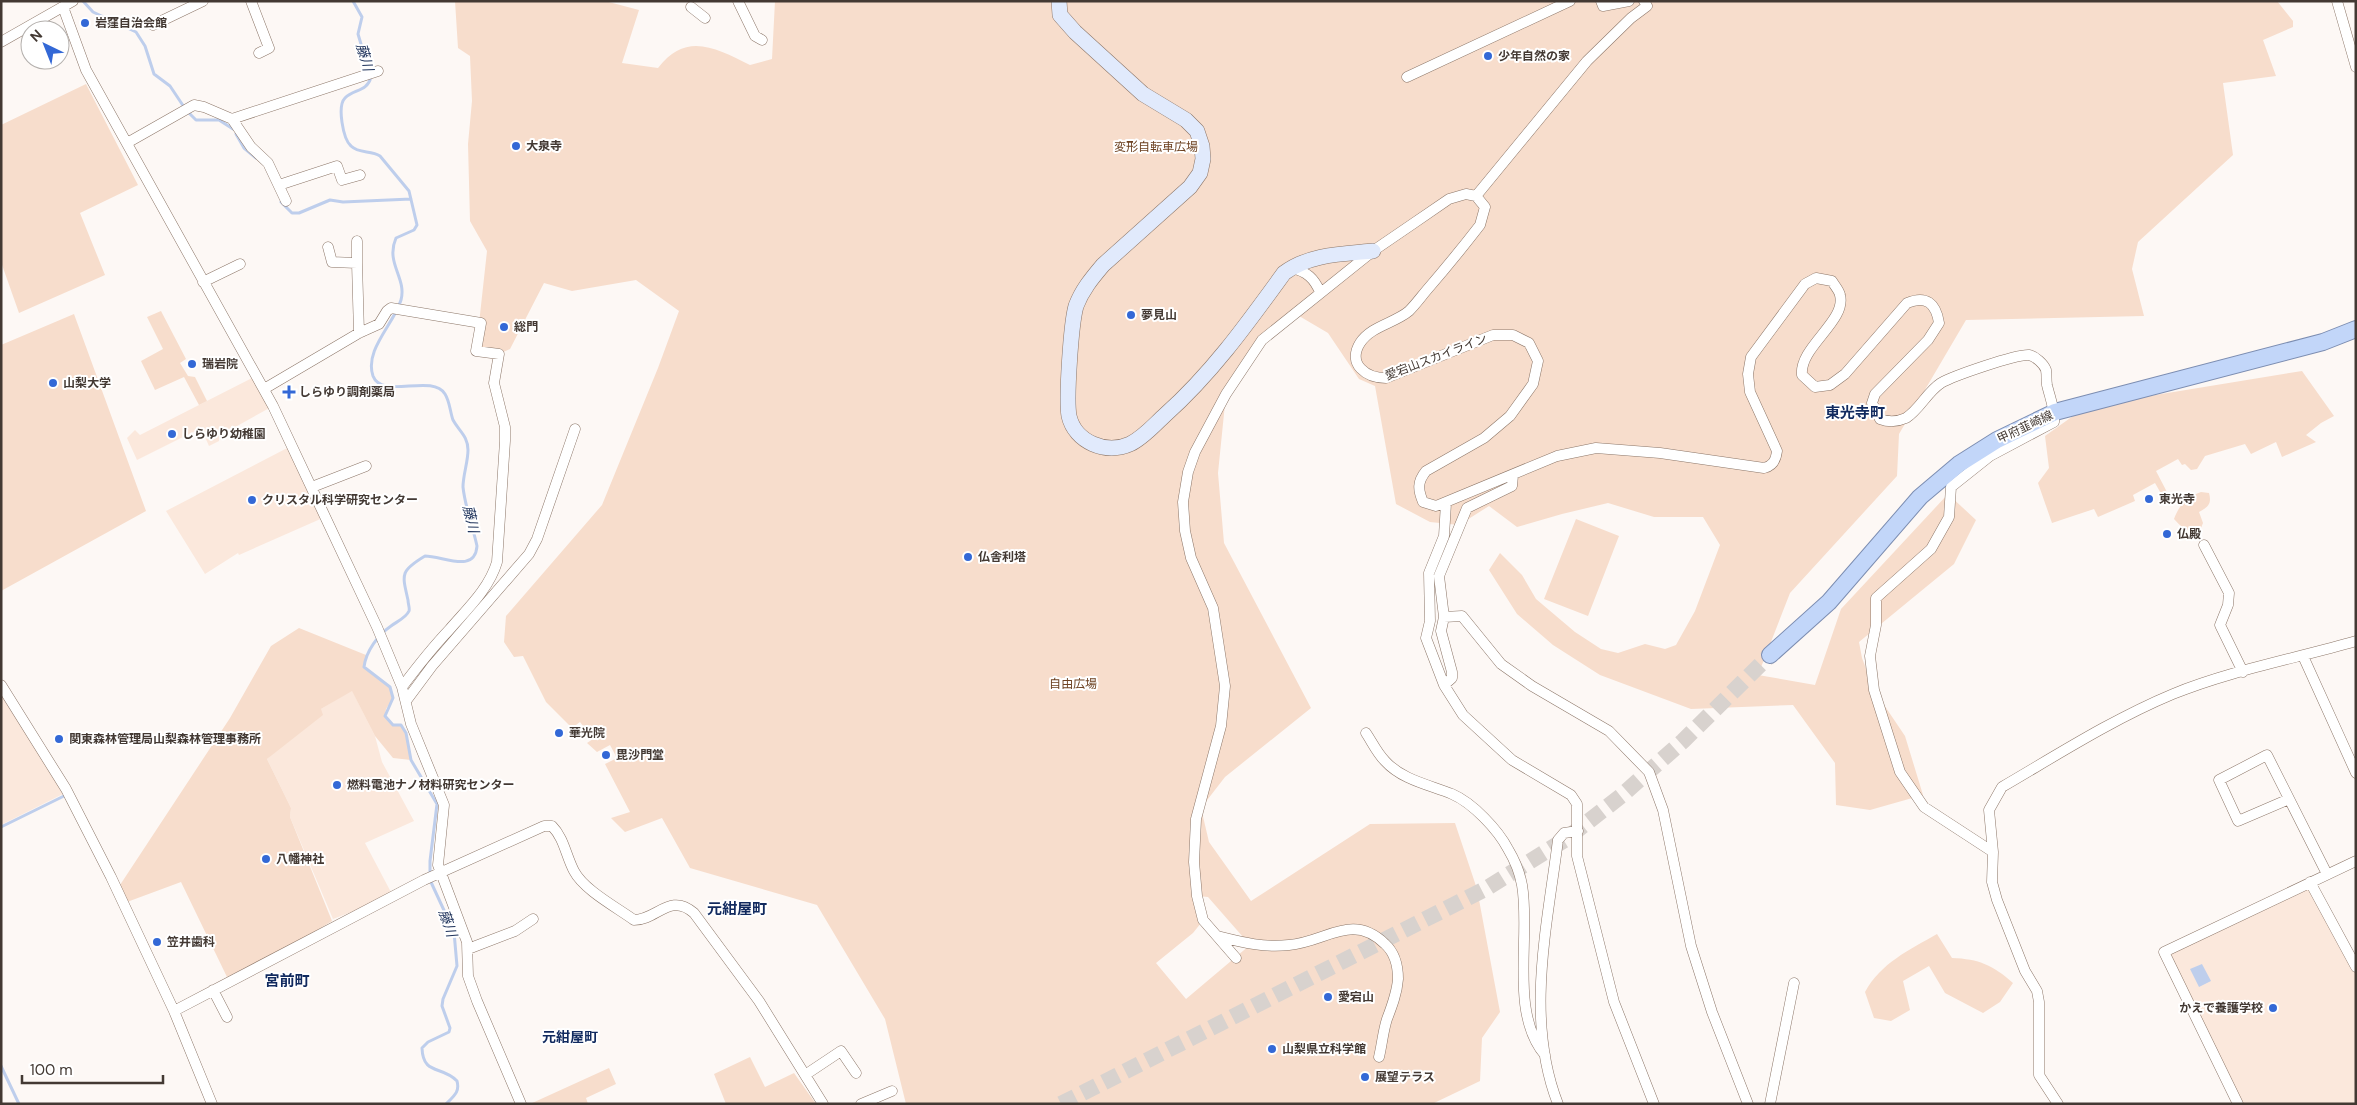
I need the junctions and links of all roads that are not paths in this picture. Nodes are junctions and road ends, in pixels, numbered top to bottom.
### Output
1 (73, 1) edge
2 (203, 1) edge
3 (251, 1) edge
4 (738, 1) edge
5 (1059, 1) edge
6 (1570, 1) edge
7 (1601, 1) edge
8 (1628, 1) edge
9 (1644, 1) edge
10 (2337, 1) edge
11 (62, 7) junction
12 (690, 8) edge
13 (705, 18) dead end
14 (152, 24) dead end
15 (762, 40) dead end
16 (1, 42) edge
17 (259, 53) dead end
18 (2356, 67) edge
19 (376, 72) dead end
20 (1407, 77) dead end
21 (232, 119) junction
22 (127, 143) junction
23 (360, 175) dead end
24 (279, 185) junction
25 (1476, 196) junction
26 (286, 201) dead end
27 (357, 241) dead end
28 (328, 247) dead end
29 (1373, 251) junction
30 (357, 263) junction
31 (240, 264) dead end
32 (1291, 268) junction
33 (204, 282) junction
34 (1320, 292) junction
35 (2356, 329) edge
36 (359, 333) junction
37 (264, 389) junction
38 (2055, 412) junction
39 (574, 429) dead end
40 (366, 466) dead end
41 (1514, 475) junction
42 (312, 486) junction
43 (1446, 502) junction
44 (2204, 545) dead end
45 (1444, 617) junction
46 (2356, 641) edge
47 (1770, 655) tunnel mouth
48 (2303, 656) junction
49 (2243, 672) junction
50 (1, 685) edge
51 (1444, 685) junction
52 (402, 686) junction
53 (406, 701) junction
54 (1366, 732) dead end
55 (2356, 773) edge
56 (2289, 799) junction
57 (1578, 831) junction
58 (1993, 852) junction
59 (2356, 861) edge
60 (439, 874) junction
61 (2327, 874) junction
62 (2310, 882) junction
63 (534, 919) dead end
64 (1217, 936) junction
65 (468, 949) junction
66 (1236, 958) dead end
67 (2356, 967) edge
68 (1794, 982) dead end
69 (213, 990) junction
70 (174, 1011) junction
71 (227, 1017) dead end
72 (1545, 1054) junction
73 (1379, 1057) dead end
74 (856, 1073) dead end
75 (805, 1075) junction
76 (892, 1091) dead end
77 (212, 1104) edge
78 (521, 1104) edge
79 (823, 1104) edge
80 (861, 1104) edge
81 (1558, 1104) edge
82 (1654, 1104) edge
83 (1748, 1104) edge
84 (1770, 1104) edge
85 (2058, 1104) edge
86 (2238, 1104) edge

1 - 11 street
2 - 14 street
3 - 17 street
4 - 15 street
5 - 32 main road
6 - 20 street
7 - 8 street
9 - 25 street
10 - 18 street
11 - 16 street
11 - 22 street
12 - 13 street
19 - 21 street
21 - 22 street
21 - 24 street
22 - 33 street
23 - 24 street
24 - 26 street
25 - 29 street
25 - 43 street, 愛宕山スカイライン
27 - 30 street
28 - 30 street
29 - 32 main road
29 - 34 street
30 - 36 street
31 - 33 street
32 - 34 street
33 - 37 street
34 - 64 street
35 - 38 main road, 甲府韮崎線
36 - 37 street
36 - 52 street
37 - 42 street
38 - 41 street, 愛宕山スカイライン
38 - 47 main road, 甲府韮崎線
38 - 58 street
39 - 53 street
40 - 42 street
41 - 43 street, 愛宕山スカイライン
41 - 45 street
42 - 52 street
43 - 51 street
44 - 49 street
45 - 51 street
45 - 83 street
46 - 48 street
48 - 49 street
48 - 55 street
49 - 58 street
50 - 70 street
51 - 57 street
52 - 53 street
53 - 60 street
54 - 72 street
56 - 56 street
56 - 61 street
57 - 72 street
57 - 82 street
58 - 85 street
59 - 61 street
60 - 65 street
60 - 69 street
60 - 75 street
61 - 62 street
62 - 67 street
62 - 86 street
63 - 65 street
64 - 66 street
64 - 73 street
65 - 78 street
68 - 84 street
69 - 70 street
69 - 71 street
70 - 77 street
72 - 81 street
74 - 75 street
75 - 79 street
76 - 80 street

